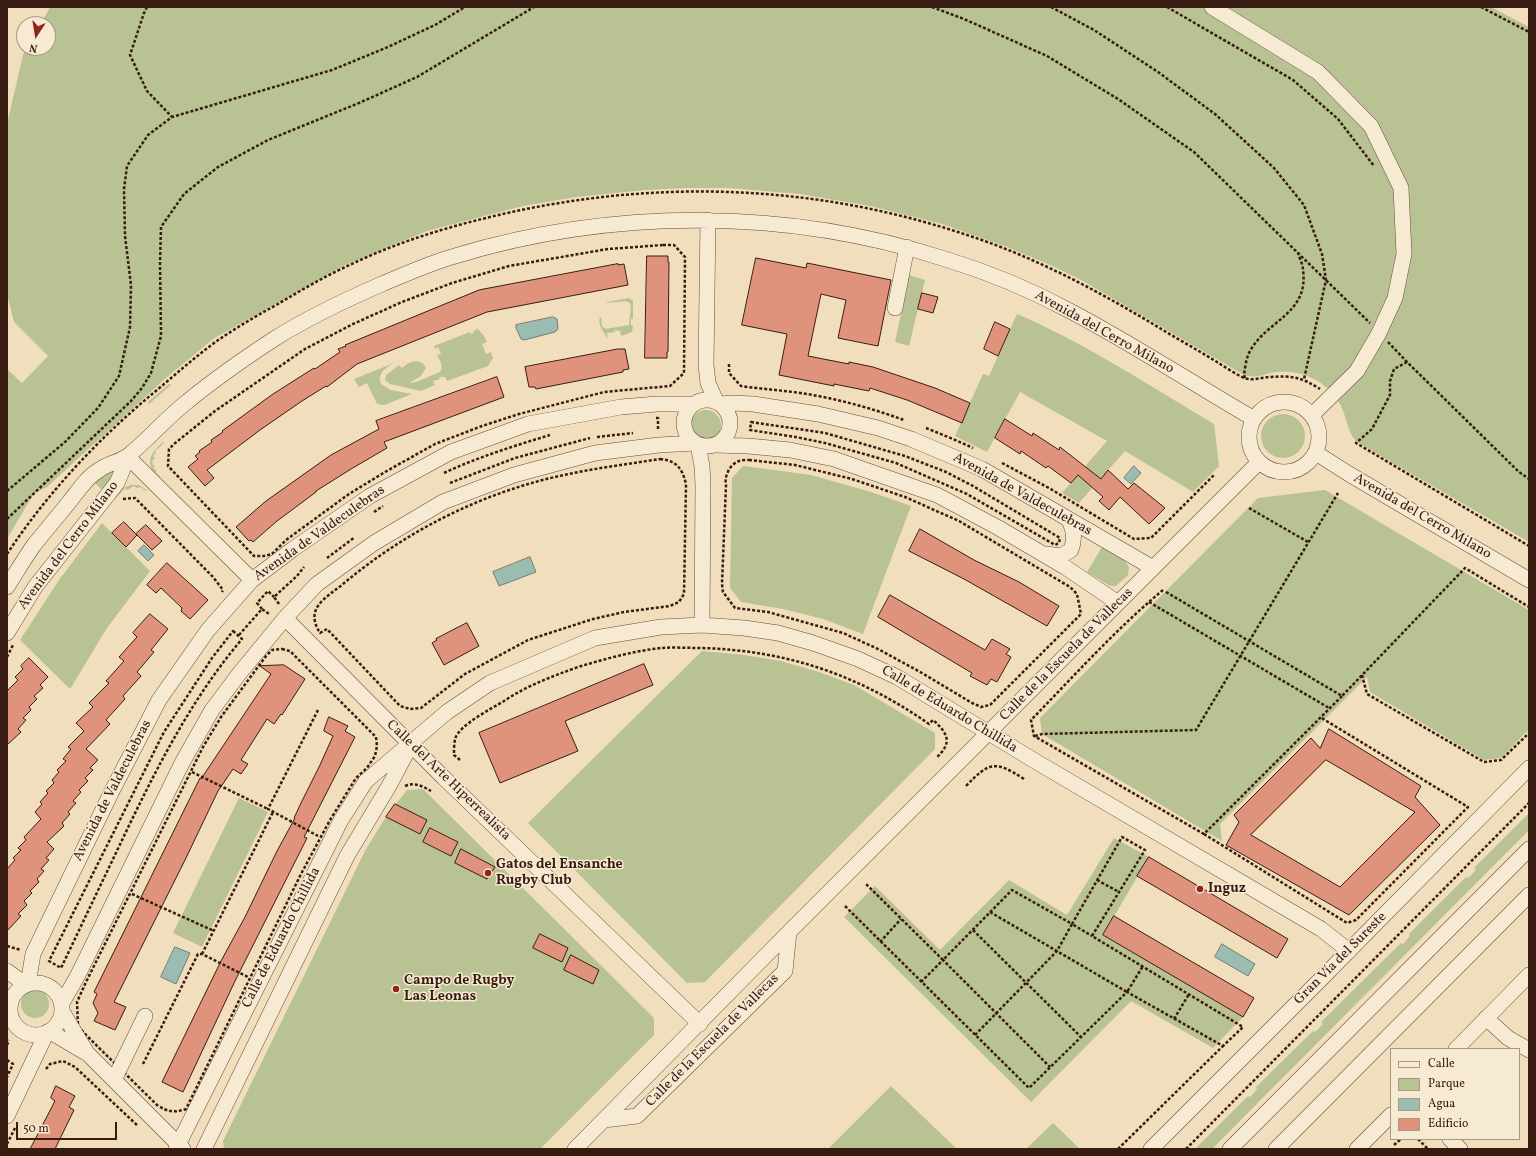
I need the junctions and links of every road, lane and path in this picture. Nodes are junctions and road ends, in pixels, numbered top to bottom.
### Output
1 (147, 7) edge
2 (465, 7) edge
3 (534, 7) edge
4 (932, 7) edge
5 (1050, 7) edge
6 (1167, 7) edge
7 (1212, 7) edge
8 (1481, 7) edge
9 (1529, 32) edge
10 (172, 117) junction
11 (1376, 170) dead end
12 (662, 192) dead end
13 (708, 220) junction
14 (907, 247) junction
15 (1297, 252) junction
16 (1326, 280) junction
17 (894, 308) dead end
18 (1379, 333) junction
19 (1407, 362) junction
20 (706, 364) junction
21 (729, 364) dead end
22 (1246, 379) junction
23 (1304, 379) junction
24 (656, 386) dead end
25 (756, 388) dead end
26 (1329, 397) junction
27 (719, 402) junction
28 (694, 403) junction
29 (138, 405) dead end
30 (1312, 415) junction
31 (651, 419) dead end
32 (1254, 419) junction
33 (751, 422) dead end
34 (750, 430) dead end
35 (658, 431) dead end
36 (552, 435) dead end
37 (697, 444) junction
38 (715, 445) junction
39 (1316, 453) junction
40 (128, 457) junction
41 (1259, 462) junction
42 (1215, 474) dead end
43 (437, 477) dead end
44 (1529, 479) edge
45 (703, 485) junction
46 (7, 491) edge
47 (1338, 493) dead end
48 (387, 504) dead end
49 (142, 505) dead end
50 (1249, 508) dead end
51 (369, 515) dead end
52 (1099, 518) dead end
53 (7, 519) edge
54 (1070, 520) junction
55 (1308, 542) junction
56 (245, 545) dead end
57 (1529, 546) edge
58 (7, 554) edge
59 (1043, 554) junction
60 (304, 567) dead end
61 (1153, 568) junction
62 (213, 577) dead end
63 (252, 580) junction
64 (1529, 580) edge
65 (7, 587) edge
66 (274, 597) junction
67 (1149, 602) junction
68 (1118, 603) junction
69 (657, 607) joint
70 (1529, 607) edge
71 (262, 609) junction
72 (744, 610) dead end
73 (285, 618) junction
74 (702, 625) junction
75 (7, 633) edge
76 (239, 636) junction
77 (1249, 641) junction
78 (266, 656) dead end
79 (1240, 657) junction
80 (1362, 675) junction
81 (952, 692) dead end
82 (1342, 696) junction
83 (1329, 708) junction
84 (318, 710) dead end
85 (1320, 717) junction
86 (988, 733) junction
87 (1529, 733) edge
88 (1034, 736) junction
89 (411, 744) junction
90 (936, 758) dead end
91 (460, 760) dead end
92 (367, 768) dead end
93 (1529, 768) edge
94 (191, 771) dead end
95 (1024, 779) dead end
96 (966, 786) dead end
97 (401, 788) dead end
98 (431, 791) dead end
99 (1529, 803) edge
100 (268, 809) junction
101 (273, 812) junction
102 (1204, 834) junction
103 (321, 837) dead end
104 (1529, 849) edge
105 (1097, 880) junction
106 (866, 884) dead end
107 (1119, 892) junction
108 (130, 893) dead end
109 (1529, 895) edge
110 (845, 906) dead end
111 (990, 912) junction
112 (901, 919) junction
113 (1072, 924) junction
114 (973, 930) junction
115 (214, 931) junction
116 (789, 932) junction
117 (1092, 936) junction
118 (880, 942) junction
119 (7, 946) edge
120 (21, 950) dead end
121 (1057, 951) junction
122 (1349, 951) junction
123 (202, 954) junction
124 (943, 960) junction
125 (1142, 966) junction
126 (7, 971) edge
127 (1529, 975) edge
128 (251, 979) dead end
129 (921, 982) junction
130 (1026, 982) junction
131 (27, 984) junction
132 (1127, 992) junction
133 (1189, 994) junction
134 (9, 1005) edge
135 (62, 1007) junction
136 (996, 1013) junction
137 (146, 1016) dead end
138 (1486, 1018) junction
139 (1174, 1019) junction
140 (700, 1024) junction
141 (48, 1032) junction
142 (975, 1035) junction
143 (1081, 1037) junction
144 (9, 1040) dead end
145 (7, 1045) edge
146 (1223, 1046) junction
147 (1457, 1048) edge
148 (1529, 1050) edge
149 (88, 1054) junction
150 (7, 1060) edge
151 (143, 1064) dead end
152 (1050, 1067) junction
153 (43, 1074) dead end
154 (7, 1077) edge
155 (114, 1080) junction
156 (7, 1116) edge
157 (1390, 1116) edge
158 (604, 1120) junction
159 (138, 1126) dead end
160 (1400, 1140) edge
161 (1419, 1140) edge
162 (1451, 1140) edge
163 (1394, 1145) dead end
164 (179, 1148) edge
165 (204, 1149) edge
166 (575, 1149) edge
167 (1118, 1149) edge
168 (1151, 1149) edge
169 (1186, 1149) edge
170 (1230, 1149) edge
171 (1276, 1149) edge
172 (1357, 1149) edge
173 (1428, 1149) edge
174 (1460, 1149) edge

1 - 10 path
2 - 10 path
3 - 53 path
4 - 15 path
5 - 16 path
6 - 11 path
7 - 18 street
8 - 9 path
10 - 46 path
12 - 22 path
13 - 14 street, Avenida del Cerro Milano
13 - 20 street
13 - 40 street, Avenida del Cerro Milano
14 - 17 street
14 - 32 street, Avenida del Cerro Milano
15 - 16 path
15 - 22 path
16 - 18 path
16 - 23 path
18 - 19 path
18 - 26 street
19 - 44 path
19 - 57 path
20 - 27 street
20 - 28 street
21 - 25 path
22 - 23 path
23 - 26 path
24 - 56 path
26 - 30 street
27 - 28 street
27 - 38 street
27 - 54 street, Avenida de Valdeculebras
28 - 37 street
28 - 63 street, Avenida de Valdeculebras
29 - 58 path
30 - 32 street
30 - 39 street
31 - 35 path
32 - 41 street
33 - 34 path
36 - 43 path
37 - 38 street
37 - 45 street
37 - 73 street
38 - 45 street
38 - 59 street
39 - 41 street
39 - 64 street, Avenida del Cerro Milano
40 - 63 street
40 - 65 street, Avenida del Cerro Milano
40 - 75 street, Avenida del Cerro Milano
41 - 61 street, Calle de la Escuela de Vallecas
42 - 52 path
45 - 74 street
47 - 55 path
48 - 51 path
49 - 62 path
50 - 55 path
54 - 59 street
54 - 61 street, Avenida de Valdeculebras
55 - 77 path
59 - 68 street
60 - 66 path
61 - 68 street, Calle de la Escuela de Vallecas
63 - 131 street, Avenida de Valdeculebras
66 - 71 path
66 - 71 path
67 - 77 path
67 - 79 path
67 - 88 path
68 - 86 street, Calle de la Escuela de Vallecas
69 - 69 path
70 - 80 path
71 - 76 path
72 - 81 path
73 - 89 street, Calle del Arte Hiperrealista
73 - 135 street
74 - 86 street, Calle de Eduardo Chillida
74 - 89 street, Calle de Eduardo Chillida
76 - 76 path
77 - 79 path
77 - 82 path
78 - 92 path
79 - 83 path
79 - 88 path
80 - 82 path
80 - 87 path
82 - 83 path
83 - 85 path
84 - 100 path
85 - 102 path
85 - 102 path
86 - 116 street, Calle de la Escuela de Vallecas
86 - 122 street, Calle de Eduardo Chillida
88 - 102 path
89 - 140 street, Calle del Arte Hiperrealista
89 - 164 street, Calle de Eduardo Chillida
89 - 165 street, Calle de Eduardo Chillida
90 - 91 path
93 - 122 street, Gran Vía del Sureste
94 - 100 path
95 - 96 path
97 - 98 path
99 - 169 path
100 - 101 path
101 - 103 path
101 - 115 path
104 - 170 street
105 - 107 path
105 - 107 path
105 - 113 path
106 - 112 path
107 - 117 path
108 - 115 path
109 - 171 street
110 - 118 path
111 - 113 path
111 - 114 path
111 - 121 path
112 - 118 path
112 - 124 path
113 - 117 path
113 - 121 path
114 - 124 path
114 - 130 path
115 - 123 path
116 - 140 street, Calle de la Escuela de Vallecas
116 - 158 street, Calle de la Escuela de Vallecas
117 - 125 path
118 - 129 path
119 - 120 path
121 - 130 path
121 - 132 path
122 - 168 street, Gran Vía del Sureste
123 - 128 path
123 - 151 path
124 - 129 path
124 - 136 path
125 - 132 path
125 - 133 path
126 - 131 street
127 - 138 street
129 - 142 path
130 - 136 path
130 - 143 path
131 - 134 street
131 - 135 street
132 - 139 path
132 - 143 path
133 - 139 path
133 - 146 path
134 - 141 street
135 - 141 street
135 - 149 street
136 - 142 path
136 - 152 path
137 - 155 street
138 - 147 street
138 - 148 street
139 - 146 path
140 - 158 street, Calle de la Escuela de Vallecas
141 - 149 street
141 - 156 street
142 - 152 path
143 - 152 path
144 - 145 path
146 - 167 path
149 - 155 street
150 - 154 path
153 - 159 path
155 - 164 street
157 - 172 street
158 - 166 street, Calle de la Escuela de Vallecas
160 - 163 path
161 - 173 path
162 - 174 street

